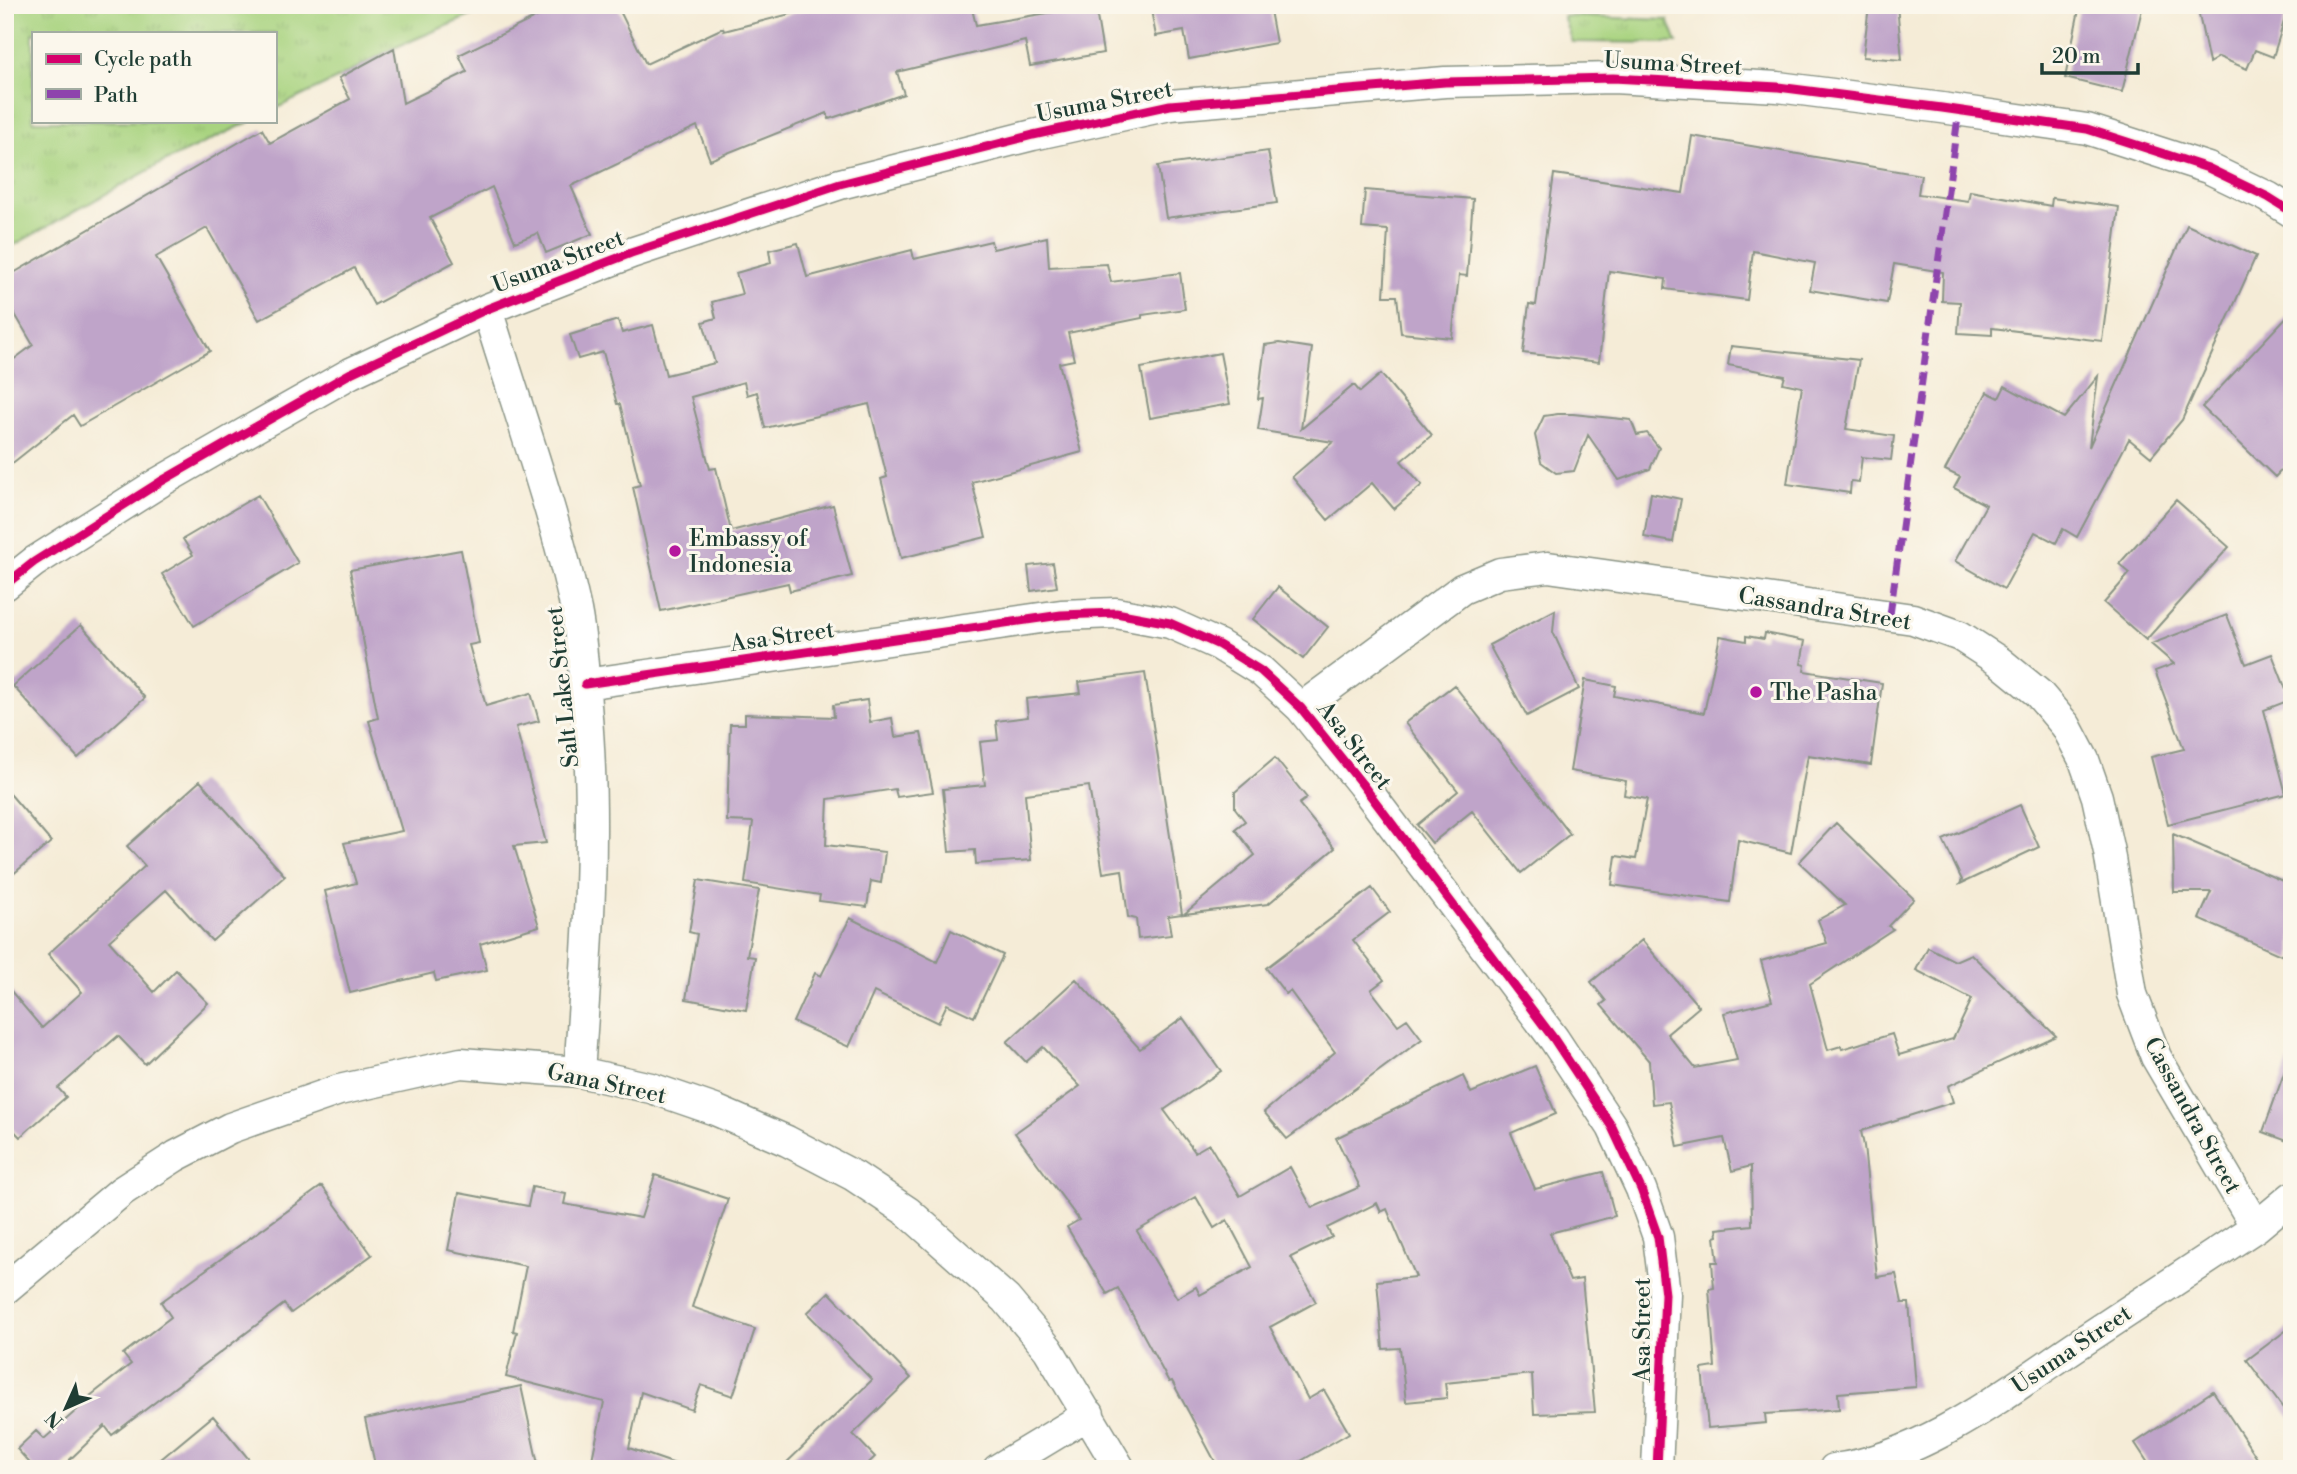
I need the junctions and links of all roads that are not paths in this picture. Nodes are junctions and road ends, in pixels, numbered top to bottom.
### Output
1 (2292, 212) edge
2 (487, 309) junction
3 (5, 585) edge
4 (584, 684) junction
5 (1301, 708) junction
6 (579, 1072) junction
7 (2292, 1197) edge
8 (2256, 1227) junction
9 (5, 1289) edge
10 (1089, 1414) junction
11 (998, 1469) edge
12 (1120, 1469) edge
13 (1657, 1469) edge
14 (1834, 1469) edge

1 - 2 street, Usuma Street
2 - 3 street, Usuma Street
2 - 4 street, Salt Lake Street
4 - 5 street, Asa Street
4 - 6 street, Salt Lake Street
5 - 8 street, Cassandra Street
5 - 13 street, Asa Street
6 - 9 street, Gana Street
6 - 10 street, Gana Street
7 - 8 street, Usuma Street
8 - 14 street, Usuma Street
10 - 11 street
10 - 12 street, Gana Street

